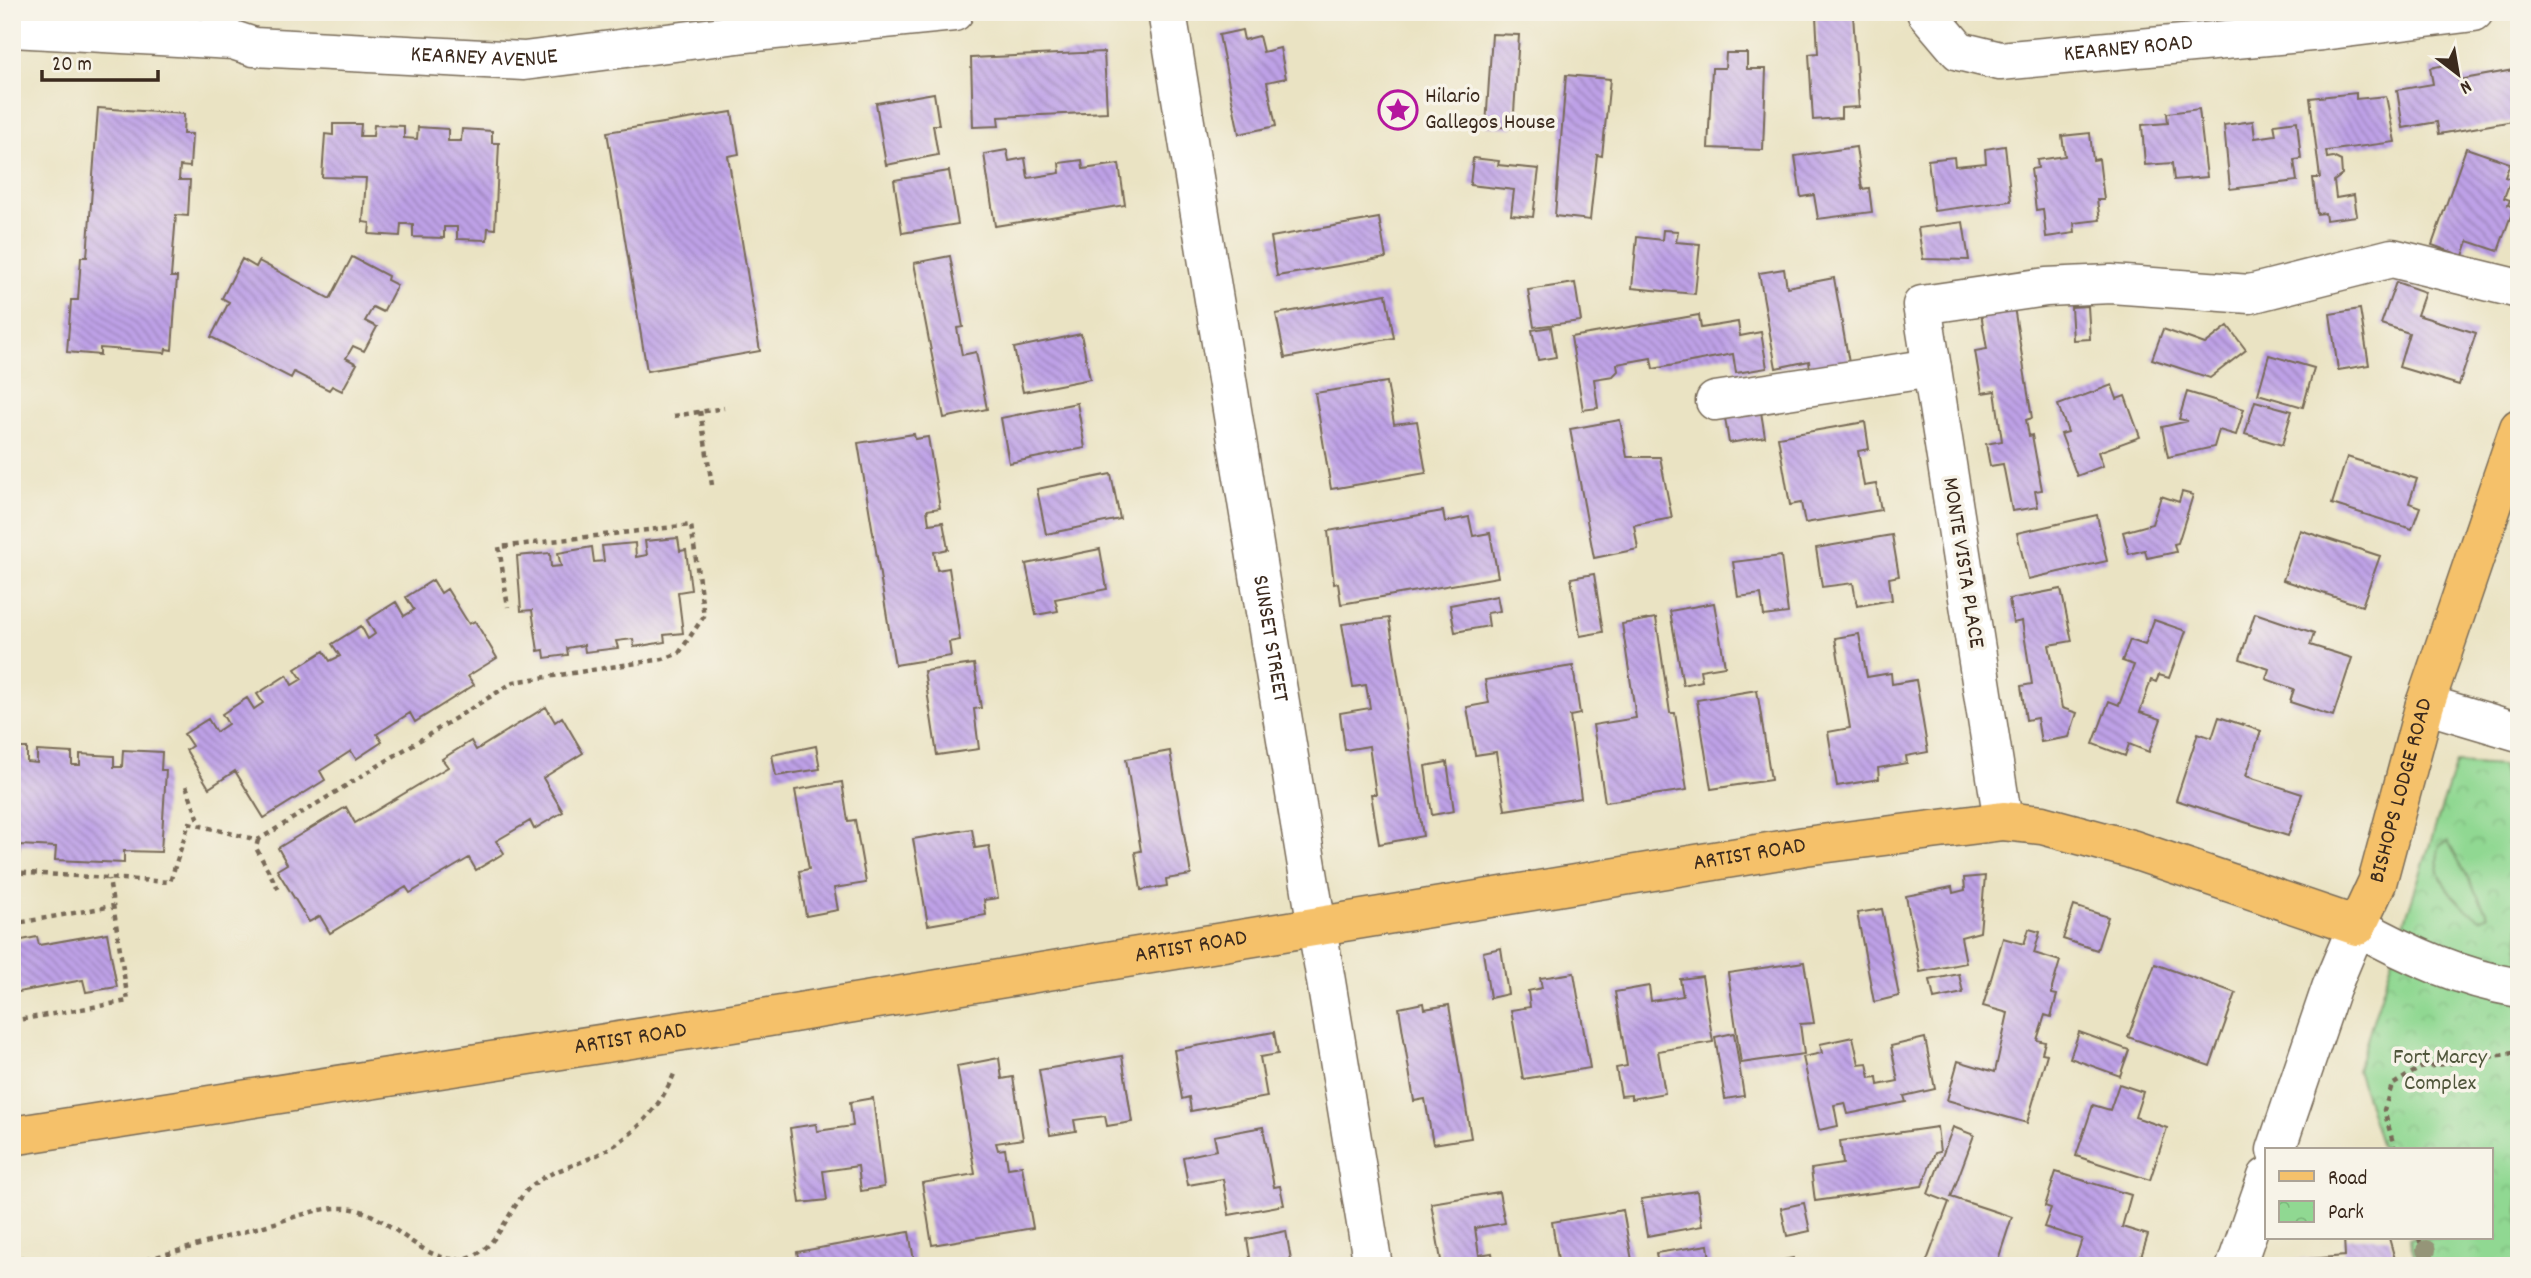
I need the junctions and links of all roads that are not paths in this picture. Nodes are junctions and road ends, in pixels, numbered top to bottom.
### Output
1 (954, 12) edge
2 (1167, 12) edge
3 (1926, 12) edge
4 (2474, 12) edge
5 (2317, 22) edge
6 (743, 23) edge
7 (12, 28) edge
8 (254, 30) edge
9 (2519, 289) edge
10 (1932, 368) junction
11 (1715, 401) dead end
12 (2519, 428) edge
13 (2425, 704) junction
14 (2519, 733) edge
15 (2003, 821) junction
16 (1320, 926) junction
17 (2357, 926) junction
18 (2519, 988) edge
19 (12, 1136) edge
20 (2277, 1148) edge
21 (2265, 1183) edge
22 (1373, 1266) edge
23 (2236, 1266) edge

1 - 6 street, KEARNEY AVENUE
2 - 16 street, SUNSET STREET
3 - 5 street, KEARNEY ROAD
4 - 5 street, KEARNEY ROAD
6 - 8 street, KEARNEY AVENUE
7 - 8 street, KEARNEY AVENUE
9 - 10 street, MONTE VISTA PLACE
10 - 11 street
10 - 15 street, MONTE VISTA PLACE
12 - 13 main road, BISHOPS LODGE ROAD
13 - 14 street
13 - 17 main road, BISHOPS LODGE ROAD
15 - 16 main road, ARTIST ROAD
15 - 17 main road, ARTIST ROAD
16 - 19 main road, ARTIST ROAD
16 - 22 street, SUNSET STREET
17 - 18 street
17 - 20 street, BISHOPS LODGE ROAD
21 - 23 street

